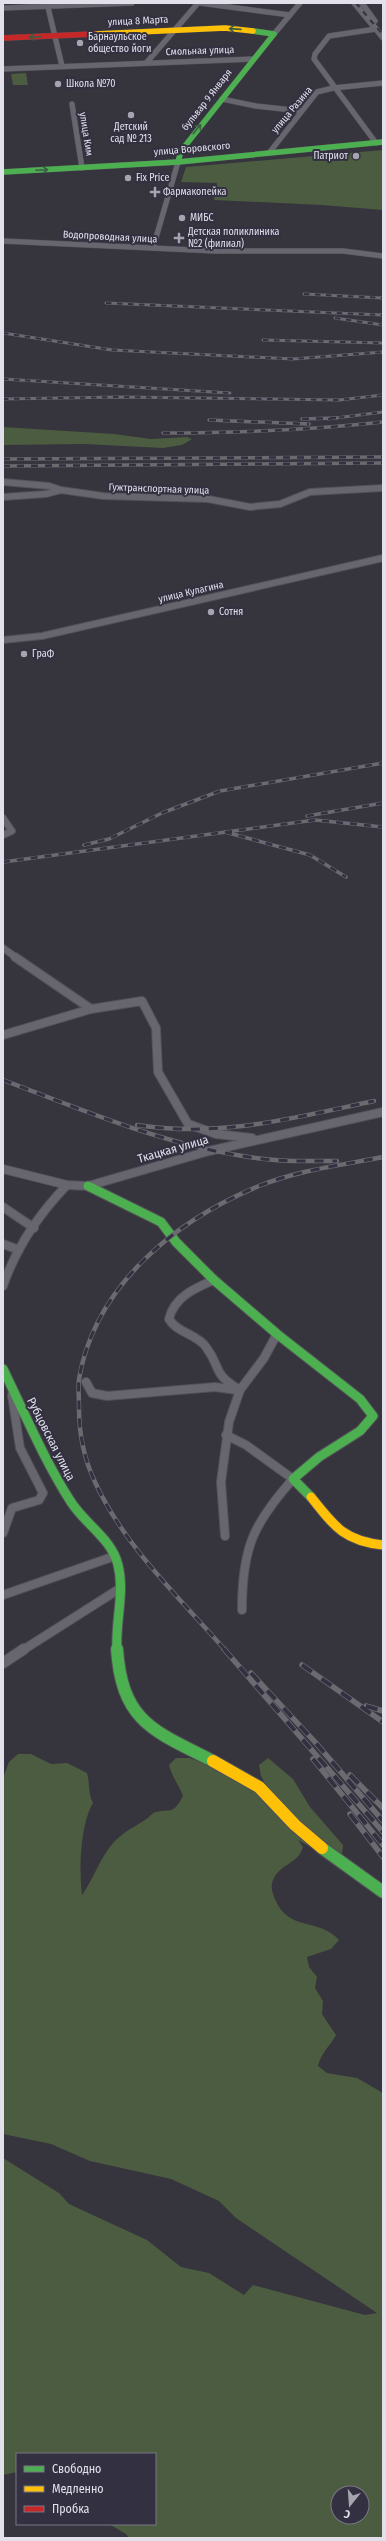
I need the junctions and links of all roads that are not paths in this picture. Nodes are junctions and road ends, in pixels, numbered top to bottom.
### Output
1 (132, 3) edge
2 (199, 3) edge
3 (300, 3) edge
4 (354, 3) edge
5 (362, 3) edge
6 (47, 5) edge
7 (3, 8) edge
8 (290, 15) junction
9 (381, 29) edge
10 (172, 31) junction
11 (274, 34) junction
12 (54, 36) junction
13 (3, 38) edge
14 (383, 38) edge
15 (254, 58) junction
16 (148, 62) junction
17 (62, 66) junction
18 (3, 69) edge
19 (383, 83) edge
20 (333, 88) junction
21 (222, 99) junction
22 (72, 104) dead end
23 (301, 111) junction
24 (379, 142) edge
25 (269, 153) junction
26 (178, 162) junction
27 (82, 168) junction
28 (3, 172) edge
29 (3, 241) edge
30 (153, 248) junction
31 (383, 256) edge
32 (3, 482) edge
33 (383, 488) edge
34 (61, 490) junction
35 (3, 497) edge
36 (383, 558) edge
37 (3, 640) edge
38 (3, 818) edge
39 (3, 835) edge
40 (3, 948) edge
41 (91, 1009) junction
42 (3, 1035) edge
43 (383, 1112) edge
44 (265, 1139) junction
45 (3, 1169) edge
46 (66, 1185) junction
47 (88, 1186) junction
48 (3, 1207) edge
49 (34, 1228) junction
50 (3, 1244) edge
51 (19, 1250) junction
52 (214, 1280) junction
53 (3, 1286) edge
54 (277, 1334) junction
55 (3, 1369) edge
56 (86, 1382) dead end
57 (12, 1389) junction
58 (240, 1390) junction
59 (226, 1435) junction
60 (294, 1479) junction
61 (3, 1532) edge
62 (225, 1536) dead end
63 (383, 1545) edge
64 (115, 1556) junction
65 (119, 1589) junction
66 (3, 1595) edge
67 (242, 1610) dead end
68 (3, 1663) edge
69 (383, 1892) edge

1 - 6 street
2 - 8 street
2 - 10 street
3 - 8 street, бульвар 9 Января
4 - 9 street
5 - 9 street
6 - 7 street
6 - 12 street
8 - 11 street, бульвар 9 Января
9 - 14 street
9 - 20 street
11 -> 10 main road, улица 8 Марта
10 - 12 main road, улица 8 Марта
10 - 16 street
11 - 15 main road, бульвар 9 Января
12 -> 13 main road, улица 8 Марта
12 - 17 street
15 - 16 street, Смольная улица
15 - 21 main road, бульвар 9 Января
16 - 17 street, Смольная улица
17 - 18 street, Смольная улица
19 - 20 street, улица Разина
20 - 23 street, улица Разина
20 - 24 street
21 - 23 street
26 -> 21 main road, бульвар 9 Января
22 - 27 street, улица Ким
23 - 25 street, улица Разина
24 - 25 main road, улица Воровского
25 - 26 main road, улица Воровского
26 - 27 main road, улица Воровского
26 - 30 street, бульвар 9 Января
28 -> 27 main road, улица Воровского
29 - 30 street, Водопроводная улица
30 - 31 street, Водопроводная улица
32 - 34 street
33 - 34 street, Гужтранспортная улица
34 - 35 street, Гужтранспортная улица
36 - 37 street, улица Кулагина
38 - 39 street
40 - 41 street
41 - 42 street
41 - 44 street, Ткацкая улица
43 - 44 street, Ткацкая улица
44 - 47 street, Ткацкая улица
45 - 46 street
46 - 47 street
46 - 49 street
47 - 52 main road
48 - 49 street
49 - 51 street
50 - 51 street
51 - 53 street
52 - 54 main road
52 - 58 street
54 - 58 street
54 - 60 main road
55 - 57 main road, Рубцовская улица
56 - 58 street
57 - 61 street, Рубцовская улица
57 - 64 main road, Рубцовская улица
58 - 59 street
59 - 60 street
59 - 62 street
60 - 63 main road
60 - 67 street
64 - 65 main road, Рубцовская улица
64 - 66 street
65 - 68 street
65 - 69 main road, Рубцовская улица

